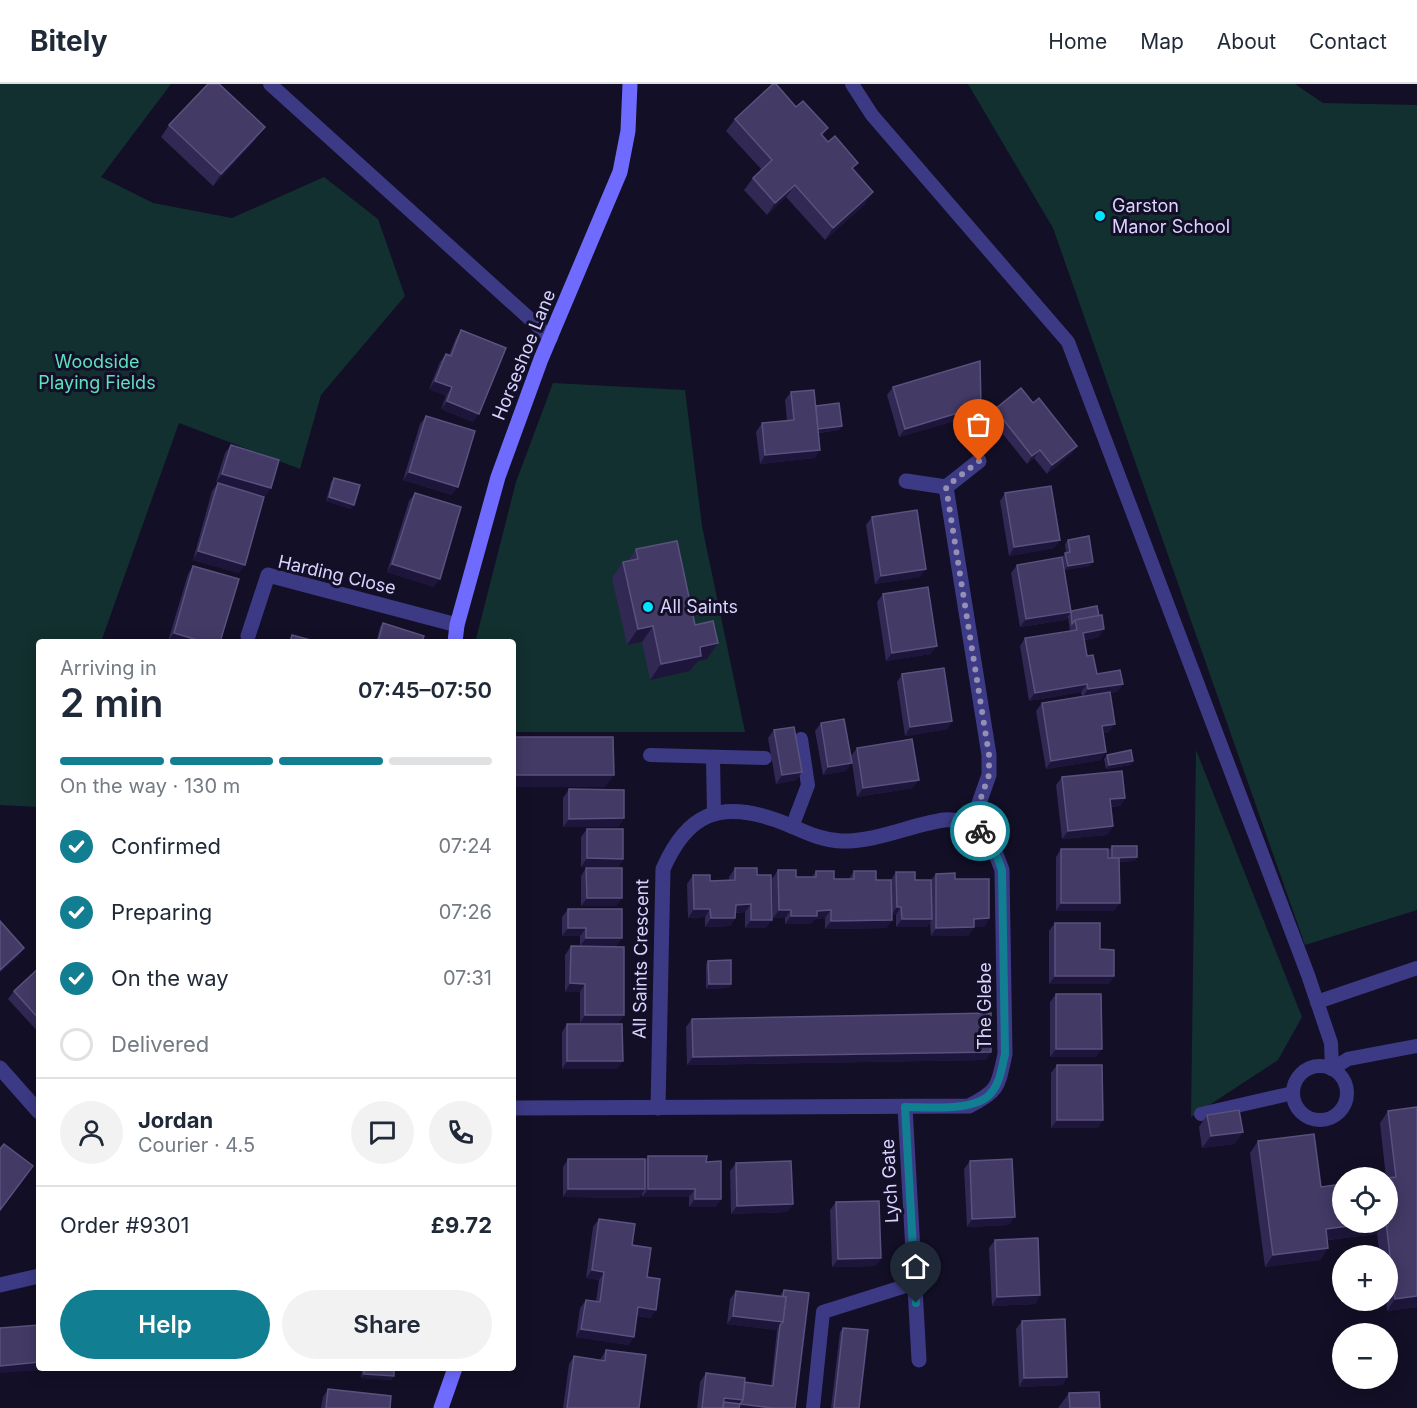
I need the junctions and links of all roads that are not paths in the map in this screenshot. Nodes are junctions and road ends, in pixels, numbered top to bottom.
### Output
1 (630, 84) edge
2 (852, 84) edge
3 (272, 85) edge
4 (551, 338) junction
5 (979, 461) dead end
6 (906, 481) dead end
7 (946, 487) junction
8 (457, 625) junction
9 (248, 636) dead end
10 (455, 639) edge
11 (801, 739) dead end
12 (650, 755) dead end
13 (713, 758) junction
14 (765, 758) dead end
15 (714, 813) junction
16 (972, 823) junction
17 (792, 827) junction
18 (1417, 968) edge
19 (1317, 1002) junction
20 (1417, 1046) edge
21 (0, 1068) edge
22 (1332, 1069) junction
23 (1293, 1093) junction
24 (905, 1107) junction
25 (516, 1108) edge
26 (658, 1108) junction
27 (36, 1109) edge
28 (1201, 1114) dead end
29 (36, 1277) edge
30 (915, 1283) junction
31 (0, 1286) edge
32 (919, 1360) dead end
33 (454, 1371) edge
34 (441, 1408) edge
35 (813, 1408) edge

1 - 4 street, Horseshoe Lane
2 - 19 lane
3 - 4 lane
4 - 8 street, Horseshoe Lane
5 - 7 street
6 - 7 street
7 - 16 street
8 - 9 street, Harding Close
8 - 10 street, Horseshoe Lane
11 - 17 lane
12 - 13 lane
13 - 14 lane
13 - 15 lane
15 - 17 street, All Saints Crescent
15 - 26 street, All Saints Crescent
16 - 17 street, All Saints Crescent
16 - 24 street, The Glebe
18 - 19 lane
19 - 22 lane
20 - 22 lane
21 - 27 street
22 - 23 lane
22 - 23 lane
23 - 28 lane
24 - 26 street, The Glebe
24 - 30 street, Lych Gate
25 - 26 street, The Glebe
29 - 31 street
30 - 32 street, Lych Gate
30 - 35 lane
33 - 34 street

